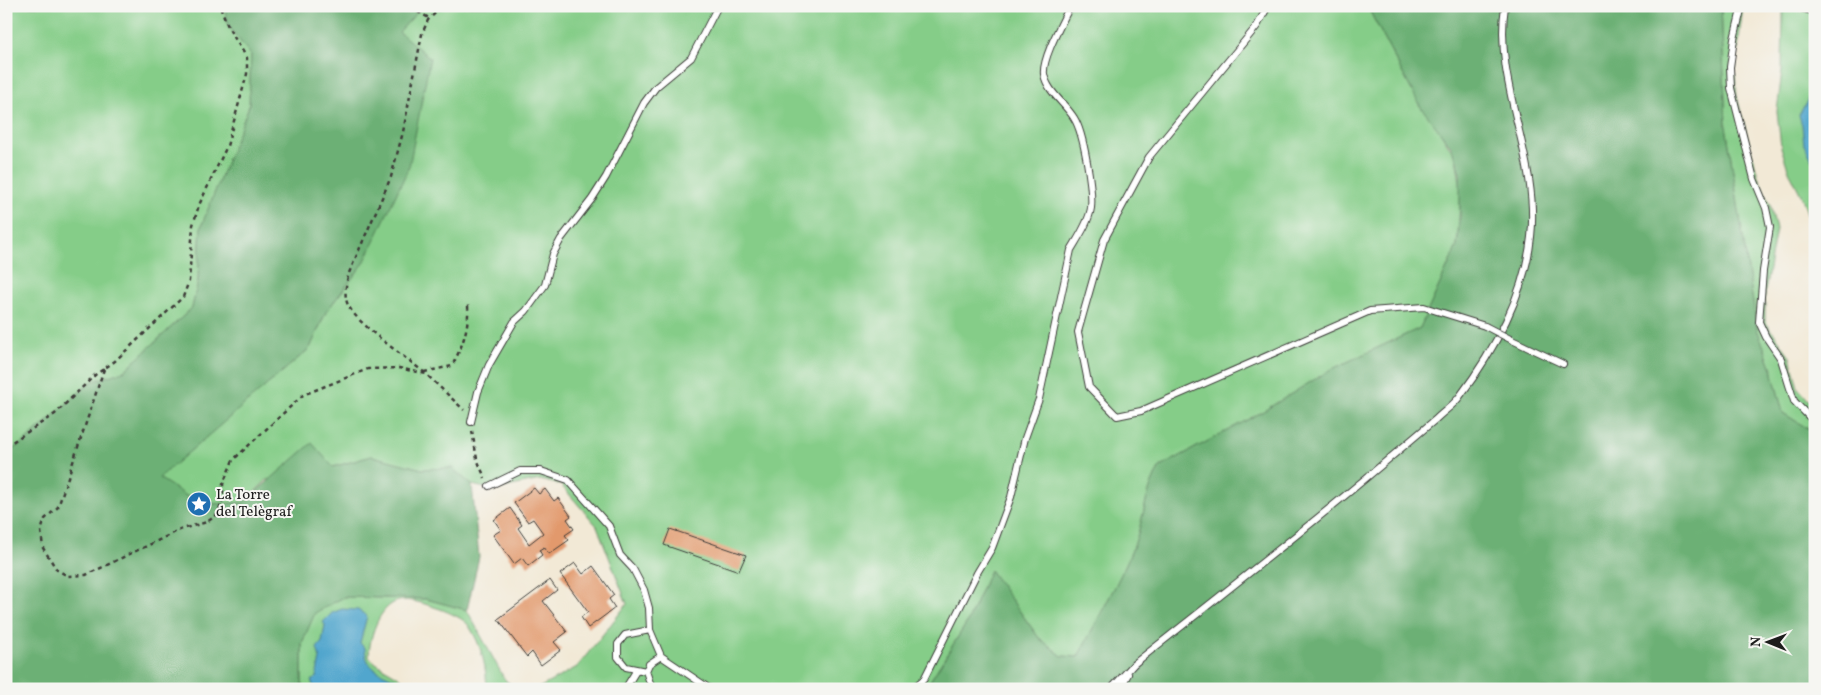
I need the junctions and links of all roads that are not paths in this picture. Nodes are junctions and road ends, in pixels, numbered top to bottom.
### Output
1 (718, 6) edge
2 (1070, 6) edge
3 (1268, 6) edge
4 (1506, 6) edge
5 (1745, 6) edge
6 (1794, 6) edge
7 (1815, 12) edge
8 (1562, 364) dead end
9 (471, 422) road end
10 (1815, 423) edge
11 (489, 486) road end
12 (650, 630) junction
13 (661, 656) junction
14 (1134, 664) junction
15 (636, 671) junction
16 (646, 671) junction
17 (625, 689) edge
18 (652, 689) edge
19 (710, 689) edge
20 (912, 689) edge
21 (1111, 689) edge
22 (1120, 689) edge

1 - 9 lane
2 - 20 lane
3 - 8 lane, bridge
4 - 14 lane
5 - 10 lane
6 - 7 lane
11 - 12 lane
12 - 13 lane
12 - 15 lane
13 - 16 lane
13 - 19 lane
14 - 21 lane
14 - 22 lane
15 - 16 lane
15 - 17 lane
16 - 18 lane

